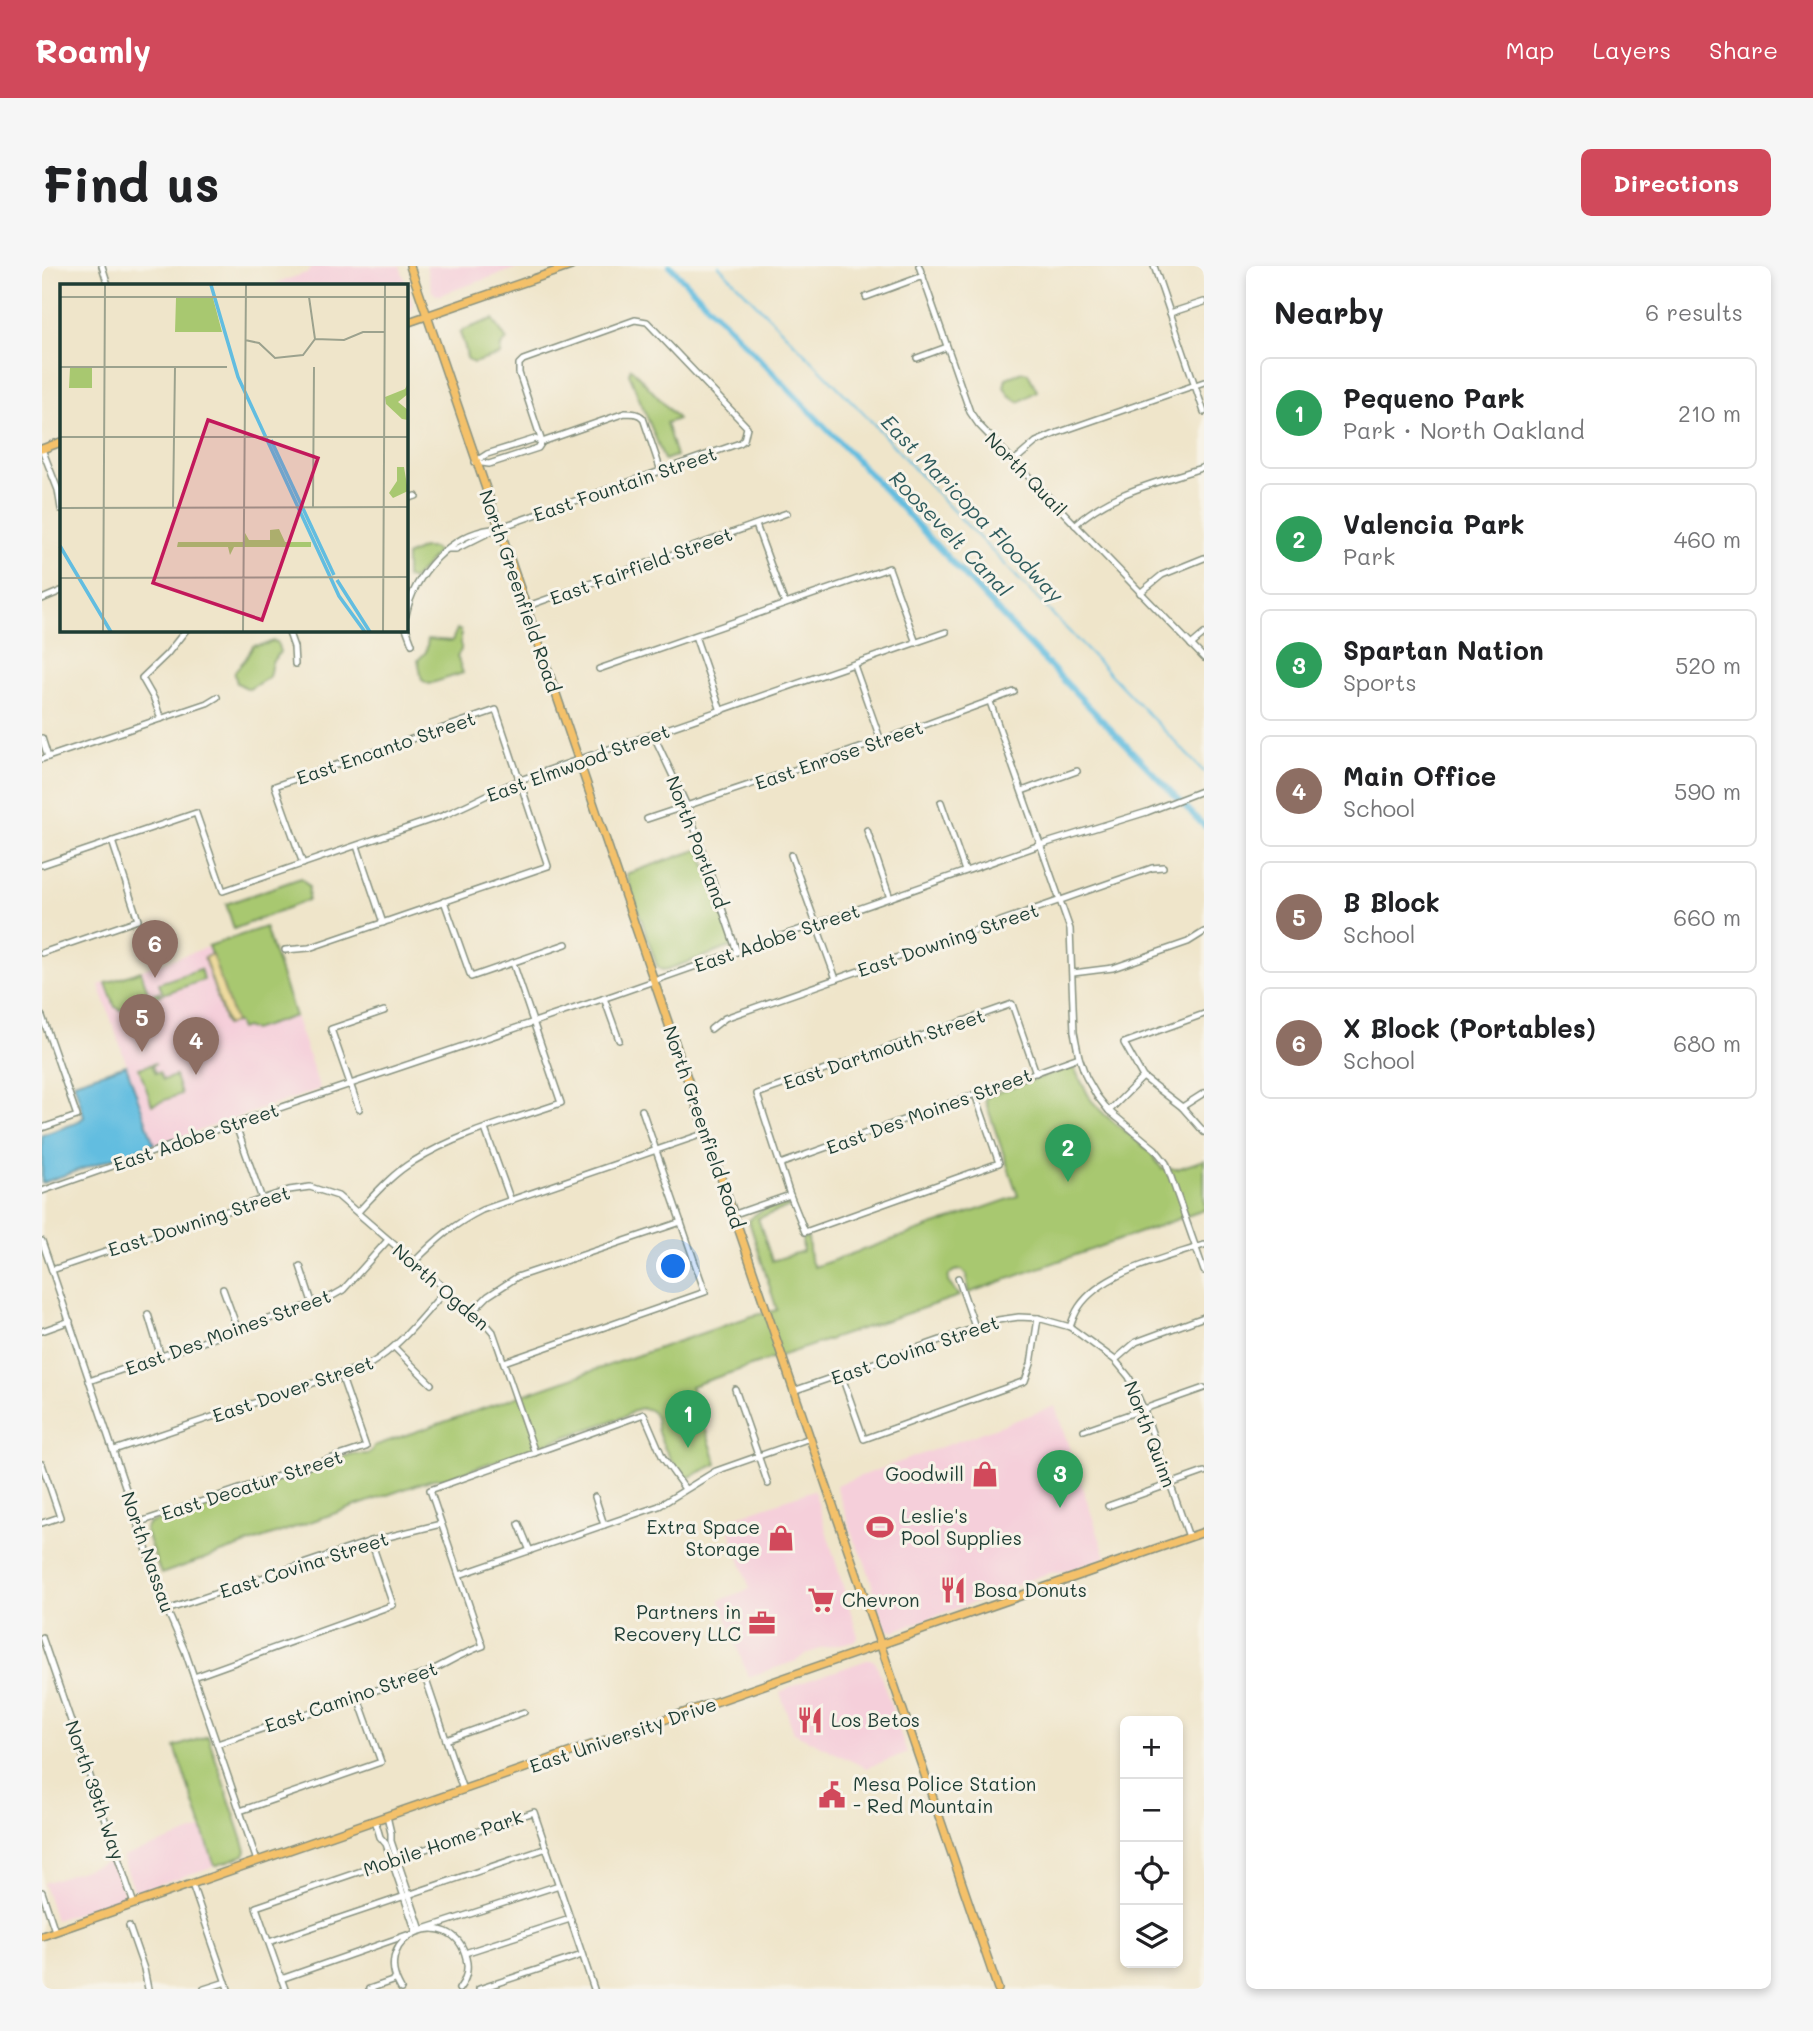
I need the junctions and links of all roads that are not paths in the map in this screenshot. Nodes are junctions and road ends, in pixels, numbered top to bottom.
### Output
1 (102, 266) edge
2 (410, 266) edge
3 (571, 266) edge
4 (919, 266) edge
5 (1154, 266) edge
6 (923, 276) junction
7 (108, 284) edge
8 (866, 297) dead end
9 (1204, 302) edge
10 (1170, 313) junction
11 (426, 316) junction
12 (408, 322) edge
13 (947, 347) junction
14 (917, 358) dead end
15 (1204, 382) edge
16 (1195, 385) junction
17 (1204, 412) edge
18 (60, 442) edge
19 (542, 442) junction
20 (521, 443) junction
21 (42, 449) edge
22 (525, 452) junction
23 (1014, 461) junction
24 (475, 462) junction
25 (1204, 467) edge
26 (662, 471) junction
27 (416, 496) dead end
28 (408, 498) edge
29 (60, 503) edge
30 (787, 513) dead end
31 (756, 525) junction
32 (1075, 525) junction
33 (498, 528) junction
34 (1204, 558) edge
35 (408, 584) edge
36 (414, 588) junction
37 (60, 592) edge
38 (1140, 593) junction
39 (42, 598) edge
40 (785, 604) junction
41 (525, 607) junction
42 (408, 608) edge
43 (184, 632) edge
44 (289, 632) edge
45 (408, 632) edge
46 (946, 632) dead end
47 (1204, 634) edge
48 (695, 636) junction
49 (916, 643) junction
50 (412, 644) dead end
51 (1191, 645) junction
52 (1204, 658) edge
53 (295, 664) dead end
54 (854, 665) junction
55 (599, 669) dead end
56 (1014, 692) dead end
57 (217, 697) dead end
58 (990, 702) junction
59 (721, 711) junction
60 (161, 719) junction
61 (653, 734) junction
62 (42, 738) edge
63 (881, 741) junction
64 (45, 758) edge
65 (578, 761) junction
66 (1077, 771) dead end
67 (520, 780) junction
68 (1204, 790) edge
69 (1022, 791) junction
70 (941, 802) dead end
71 (687, 806) junction
72 (647, 819) dead end
73 (867, 830) dead end
74 (112, 841) junction
75 (1041, 845) junction
76 (357, 846) junction
77 (791, 855) dead end
78 (303, 864) junction
79 (42, 865) edge
80 (1163, 867) dead end
81 (965, 872) junction
82 (890, 898) junction
83 (444, 901) junction
84 (1059, 901) junction
85 (383, 923) junction
86 (816, 924) junction
87 (1204, 932) edge
88 (566, 944) dead end
89 (285, 950) dead end
90 (737, 952) junction
91 (42, 953) edge
92 (513, 962) junction
93 (1073, 973) junction
94 (836, 979) junction
95 (653, 981) junction
96 (604, 998) junction
97 (384, 1011) dead end
98 (1204, 1014) edge
99 (42, 1016) edge
100 (533, 1022) junction
101 (711, 1030) dead end
102 (50, 1038) junction
103 (619, 1040) dead end
104 (42, 1041) edge
105 (1079, 1057) junction
106 (1036, 1073) junction
107 (1143, 1077) junction
108 (350, 1084) junction
109 (1204, 1093) edge
110 (975, 1094) junction
111 (1182, 1107) junction
112 (359, 1109) dead end
113 (642, 1110) dead end
114 (1109, 1111) junction
115 (235, 1123) junction
116 (42, 1129) edge
117 (485, 1129) junction
118 (1204, 1132) edge
119 (706, 1133) junction
120 (656, 1150) junction
121 (780, 1164) junction
122 (42, 1191) edge
123 (790, 1195) junction
124 (262, 1199) junction
125 (511, 1201) junction
126 (358, 1212) junction
127 (735, 1214) junction
128 (681, 1222) junction
129 (388, 1240) junction
130 (42, 1241) edge
131 (1204, 1245) edge
132 (1196, 1248) junction
133 (415, 1261) junction
134 (300, 1266) dead end
135 (52, 1270) junction
136 (1204, 1271) edge
137 (958, 1278) dead end
138 (223, 1289) dead end
139 (447, 1289) junction
140 (313, 1305) junction
141 (472, 1312) junction
142 (148, 1314) dead end
143 (1204, 1317) edge
144 (1038, 1318) junction
145 (69, 1321) junction
146 (975, 1327) junction
147 (1070, 1327) junction
148 (238, 1330) junction
149 (42, 1331) edge
150 (394, 1347) junction
151 (161, 1357) junction
152 (1115, 1360) junction
153 (504, 1362) junction
154 (841, 1374) junction
155 (341, 1375) junction
156 (89, 1381) junction
157 (431, 1384) dead end
158 (1204, 1388) edge
159 (735, 1389) dead end
160 (793, 1391) junction
161 (1143, 1410) junction
162 (1084, 1430) dead end
163 (810, 1438) junction
164 (114, 1450) junction
165 (535, 1453) junction
166 (758, 1456) junction
167 (42, 1464) edge
168 (1204, 1472) edge
169 (768, 1484) dead end
170 (1170, 1484) junction
171 (685, 1489) junction
172 (595, 1497) dead end
173 (1108, 1506) dead end
174 (42, 1523) edge
175 (137, 1523) junction
176 (441, 1524) junction
177 (519, 1524) dead end
178 (604, 1525) junction
179 (1204, 1532) edge
180 (1189, 1537) junction
181 (371, 1541) junction
182 (530, 1551) junction
183 (459, 1575) junction
184 (167, 1610) junction
185 (42, 1637) edge
186 (881, 1646) junction
187 (424, 1674) junction
188 (194, 1677) junction
189 (357, 1695) junction
190 (524, 1712) dead end
191 (446, 1740) junction
192 (216, 1744) junction
193 (463, 1790) junction
194 (240, 1811) junction
195 (387, 1816) junction
196 (375, 1820) junction
197 (547, 1848) junction
198 (257, 1861) junction
199 (395, 1861) junction
200 (192, 1884) junction
201 (559, 1885) junction
202 (42, 1892) edge
203 (407, 1896) junction
204 (134, 1904) junction
205 (570, 1919) junction
206 (129, 1926) dead end
207 (55, 1931) junction
208 (416, 1932) junction
209 (42, 1936) edge
210 (269, 1942) junction
211 (465, 1953) junction
212 (582, 1955) junction
213 (281, 1979) junction
214 (395, 1980) junction
215 (226, 1982) junction
216 (148, 1989) edge
217 (204, 1989) edge
218 (228, 1989) edge
219 (285, 1989) edge
220 (369, 1989) edge
221 (401, 1989) edge
222 (459, 1989) edge
223 (479, 1989) edge
224 (594, 1989) edge
225 (998, 1989) edge

1 - 7 street
2 - 11 main road, North Greenfield Road
3 - 11 main road
4 - 6 street, North Quail
5 - 10 street
6 - 8 street
6 - 13 street, North Quail
9 - 10 street
10 - 16 street
11 - 12 main road
11 - 24 main road, North Greenfield Road
13 - 14 street
13 - 23 street, North Quail
15 - 16 street
16 - 17 street
16 - 23 street
18 - 21 main road
19 - 20 street
19 - 22 street
19 - 26 street
19 - 26 street, East Fountain Street
20 - 22 street
20 - 24 street
21 - 29 street
22 - 24 street
23 - 32 street, North Quail
24 - 33 main road, North Greenfield Road
25 - 32 street
26 - 33 street, East Fountain Street
27 - 28 street
30 - 31 street, East Fairfield Street
31 - 40 street
31 - 41 street, East Fairfield Street
32 - 38 street, North Quail
33 - 36 street, East Fountain Street
33 - 41 main road, North Greenfield Road
34 - 38 street
35 - 36 street
36 - 42 street
37 - 39 street
38 - 51 street, North Quail
40 - 48 street
40 - 49 street
41 - 65 main road, North Greenfield Road
43 - 60 street
44 - 53 street
45 - 50 street
46 - 49 street, East Elmwood Street
47 - 51 street
48 - 55 street
48 - 59 street
49 - 54 street, East Elmwood Street
51 - 52 street, North Quail
54 - 59 street, East Elmwood Street
54 - 63 street
56 - 58 street, East Enrose Street
57 - 60 street
58 - 63 street, East Enrose Street
58 - 69 street
59 - 61 street, East Elmwood Street
60 - 64 street
61 - 65 street, East Elmwood Street
61 - 71 street, North Portland
62 - 64 street
63 - 71 street, East Enrose Street
65 - 67 street, East Elmwood Street
65 - 95 main road, North Greenfield Road
66 - 69 street
67 - 76 street, East Elmwood Street
67 - 78 street, East Encanto Street
67 - 83 street
68 - 75 street, East Adobe Street
69 - 75 street
70 - 81 street
71 - 72 street, East Enrose Street
71 - 90 street, North Portland
73 - 82 street
74 - 78 street, East Elmwood Street
74 - 79 street
74 - 91 street
75 - 81 street, East Adobe Street
75 - 84 street
76 - 78 street, East Elmwood Street
76 - 85 street
77 - 86 street
80 - 84 street, East Downing Street
81 - 82 street, East Adobe Street
82 - 86 street, East Adobe Street
83 - 85 street
83 - 92 street
84 - 93 street
84 - 94 street, East Downing Street
85 - 89 street
86 - 90 street, East Adobe Street
86 - 94 street
87 - 93 street
88 - 92 street
90 - 95 street, East Adobe Street
92 - 100 street
93 - 105 street
94 - 101 street, East Downing Street
95 - 96 street, East Adobe Street
95 - 119 main road, North Greenfield Road
96 - 100 street, East Adobe Street
96 - 103 street
97 - 108 street
98 - 107 street
99 - 102 street
100 - 108 street, East Adobe Street
100 - 117 street
102 - 104 street
102 - 116 street
105 - 106 street, East Des Moines Street
105 - 114 street
106 - 110 street, East Des Moines Street
106 - 121 street, East Dartmouth Street
107 - 111 street
107 - 114 street
108 - 112 street
108 - 115 street, East Adobe Street
109 - 111 street
110 - 121 street, East Des Moines Street
110 - 123 street
111 - 118 street
113 - 120 street
114 - 132 street
115 - 122 street, East Adobe Street
115 - 124 street
117 - 125 street
117 - 126 street
119 - 120 street
119 - 127 main road, North Greenfield Road
120 - 125 street
120 - 128 street
121 - 123 street
123 - 127 street
124 - 126 street, East Downing Street
124 - 135 street, East Downing Street
125 - 133 street
126 - 129 street, North Ogden
127 - 160 main road, North Greenfield Road
128 - 141 street
128 - 153 street
129 - 133 street, North Ogden
129 - 140 street, East Des Moines Street
130 - 135 street, North Nassau
131 - 132 street
132 - 136 street
132 - 147 street
133 - 139 street, North Ogden
134 - 140 street
135 - 145 street, North Nassau
137 - 146 street
138 - 148 street
139 - 141 street, North Ogden
139 - 150 street, East Dover Street
140 - 148 street, East Des Moines Street
141 - 153 street, North Ogden
142 - 151 street
143 - 152 street
144 - 146 street, East Covina Street
144 - 147 street, North Quinn
144 - 154 street
145 - 149 street
145 - 156 street, North Nassau
146 - 154 street, East Covina Street
147 - 152 street, North Quinn
148 - 151 street, East Des Moines Street
150 - 155 street, East Dover Street
150 - 157 street
151 - 156 street, East Des Moines Street
152 - 161 street, North Quinn
153 - 165 street, North Ogden
154 - 160 street, East Covina Street
155 - 164 street, East Dover Street
155 - 175 street, East Decatur Street
156 - 164 street, North Nassau
158 - 161 street
159 - 166 street
160 - 163 main road, North Greenfield Road
161 - 162 street
161 - 170 street, North Quinn
163 - 166 street
163 - 186 main road, North Greenfield Road
164 - 175 street, North Nassau
165 - 171 street
165 - 176 street
166 - 169 street
166 - 171 street
167 - 174 street
168 - 170 street
170 - 173 street
170 - 180 street, North Quinn
171 - 178 street
172 - 178 street
175 - 184 street, North Nassau
176 - 181 street, East Covina Street
176 - 183 street
177 - 182 street
178 - 182 street
179 - 180 main road, East University Drive
180 - 186 main road, East University Drive
181 - 184 street, East Covina Street
181 - 188 street
182 - 183 street
183 - 187 street, East Camino Street
184 - 188 street, North Nassau
185 - 204 street, North 39th Way
186 - 193 main road, East University Drive
186 - 225 main road, North Greenfield Road
187 - 189 street, East Camino Street
187 - 191 street
188 - 192 street, North Nassau
189 - 192 street, East Camino Street
189 - 194 street
190 - 191 street
191 - 193 street
192 - 194 street, North Nassau
193 - 195 main road, East University Drive
194 - 198 street, North Nassau
195 - 196 main road, East University Drive
195 - 199 street
196 - 198 main road, East University Drive
196 - 199 street
197 - 199 street, Mobile Home Park
197 - 201 street, Mobile Home Park
197 - 203 street
198 - 200 main road, East University Drive
199 - 203 street
199 - 210 street, Mobile Home Park
200 - 204 main road, East University Drive
200 - 215 street
201 - 205 street, Mobile Home Park
201 - 208 street
202 - 207 street
203 - 208 street
203 - 210 street
204 - 207 main road, East University Drive
205 - 211 street
205 - 212 street, Mobile Home Park
206 - 216 street
207 - 209 main road, East University Drive
208 - 211 street
208 - 213 street
208 - 214 street
210 - 213 street
211 - 222 street
212 - 223 street
212 - 224 street, Mobile Home Park
213 - 219 street
214 - 220 street
214 - 221 street
215 - 217 street
215 - 218 street

